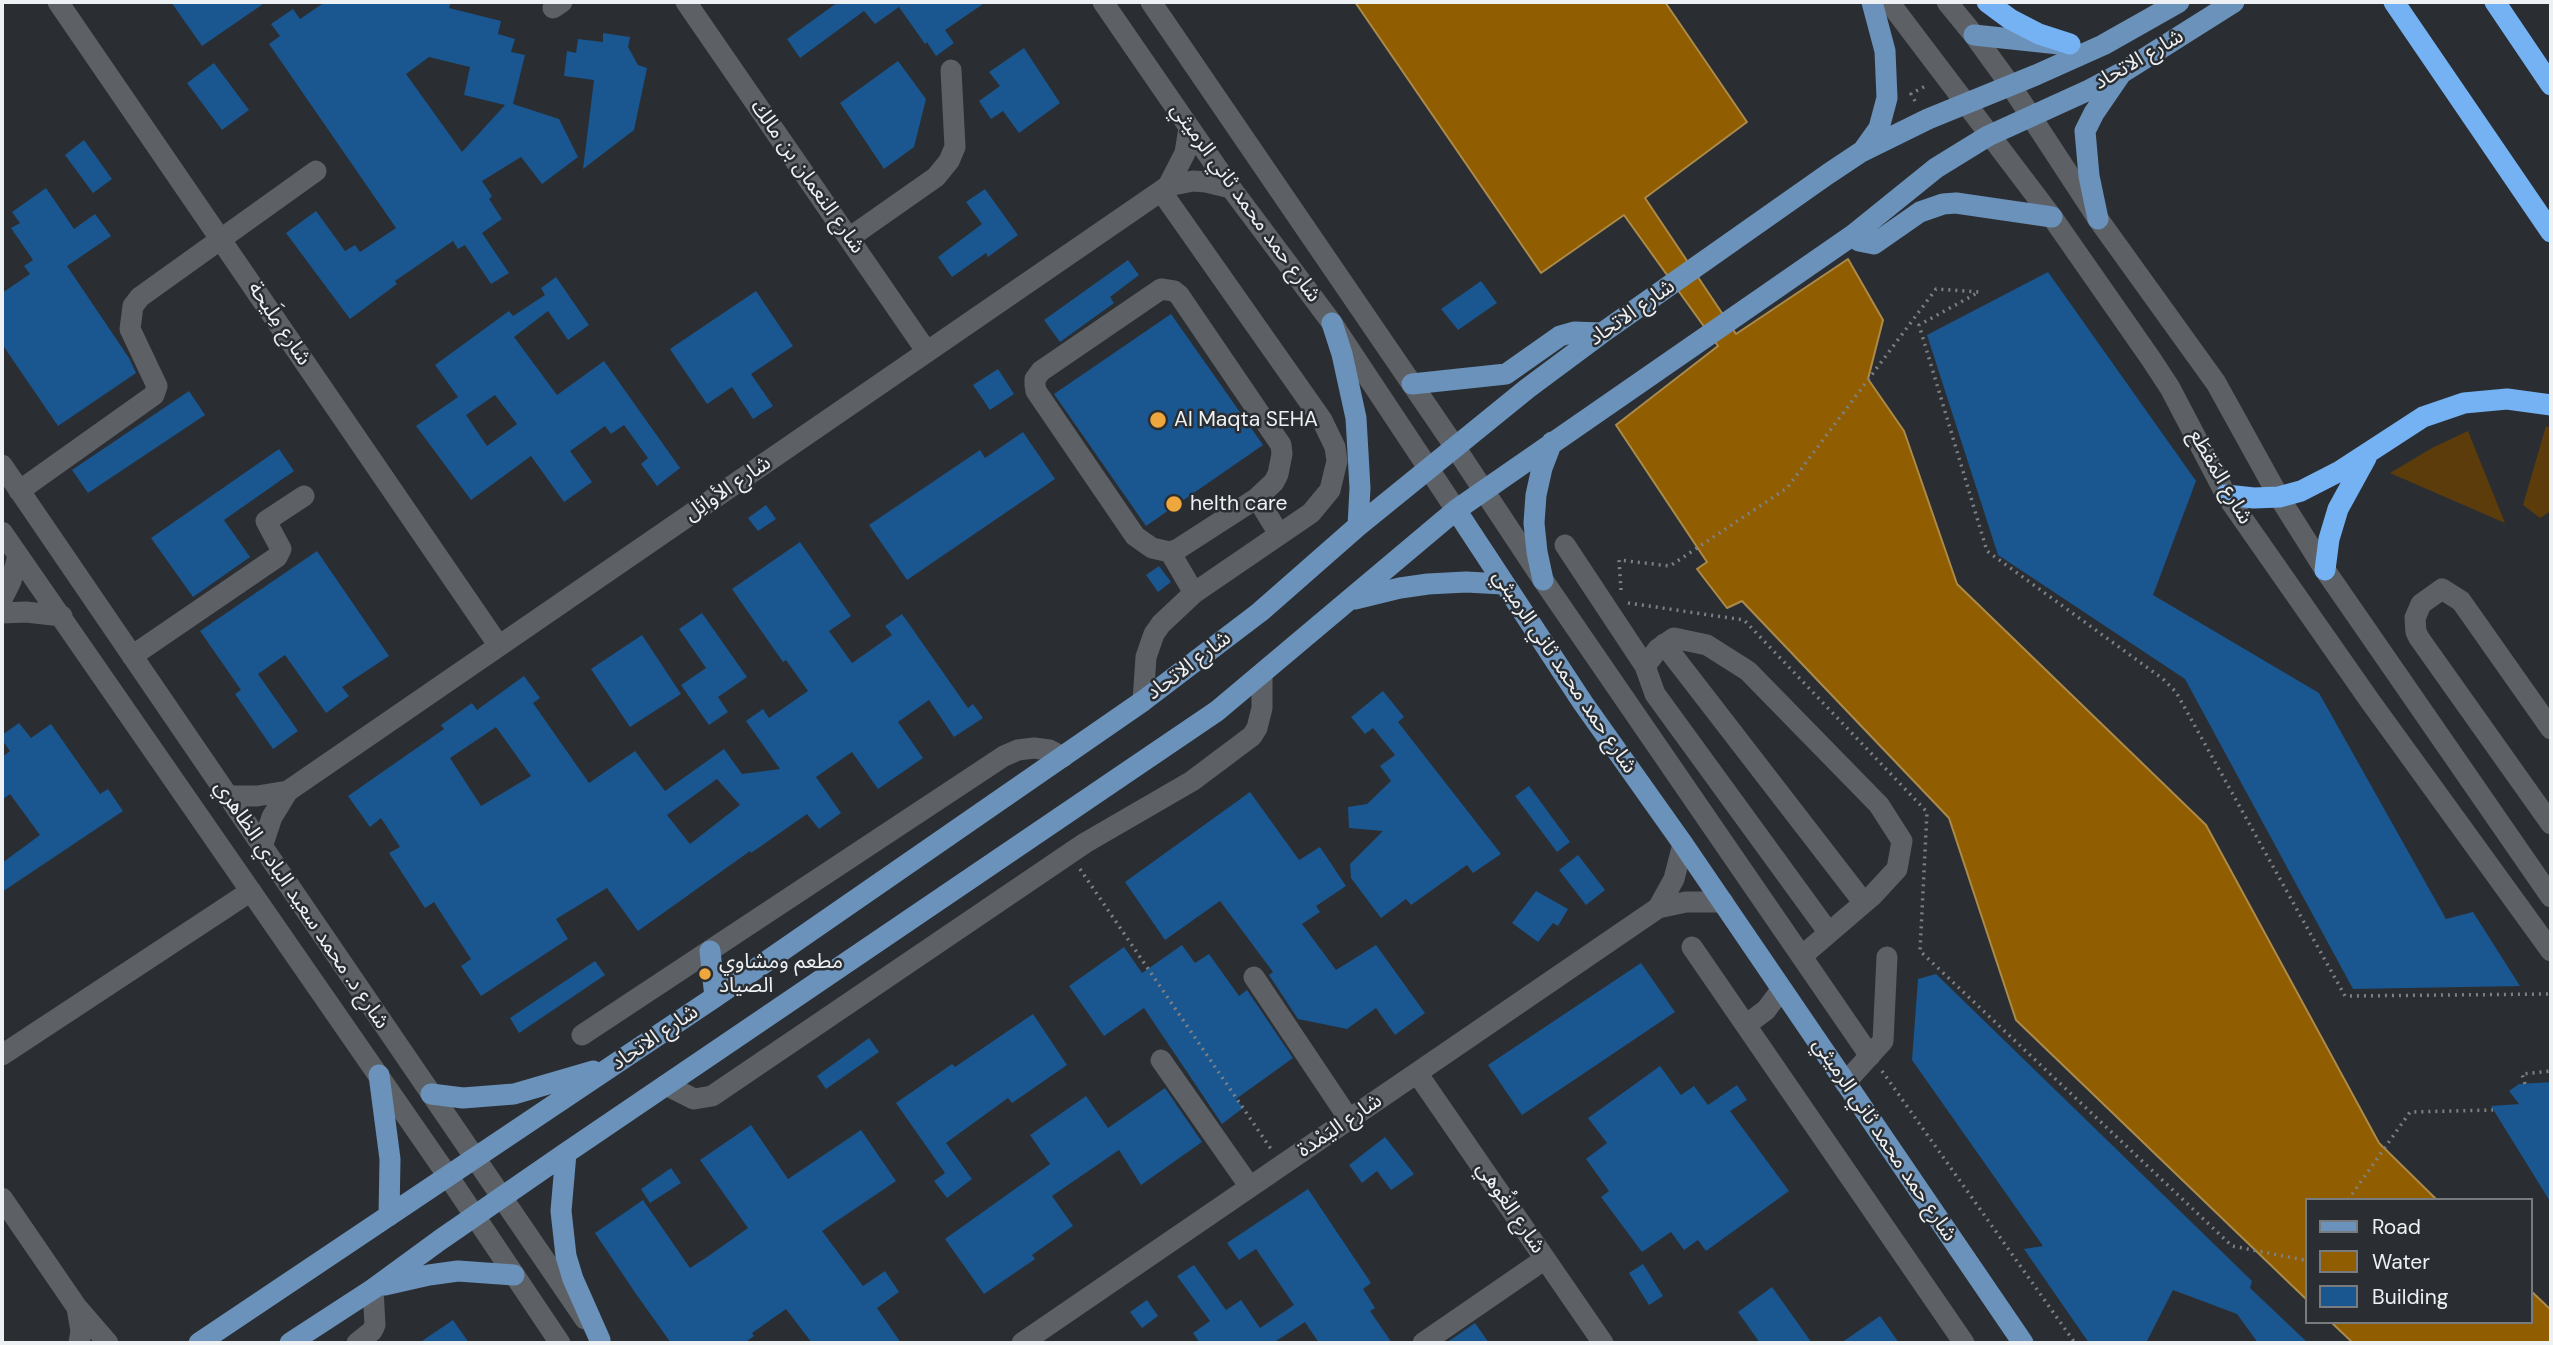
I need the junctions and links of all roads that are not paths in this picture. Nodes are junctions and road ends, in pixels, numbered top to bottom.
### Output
1 (58, 2) edge
2 (686, 2) edge
3 (1103, 2) edge
4 (1151, 2) edge
5 (1872, 2) edge
6 (1889, 2) edge
7 (1947, 2) edge
8 (1987, 2) edge
9 (2179, 2) edge
10 (2234, 2) edge
11 (2394, 2) edge
12 (2496, 2) edge
13 (1975, 35) junction
14 (2070, 44) junction
15 (2103, 45) junction
16 (951, 70) dead end
17 (2123, 72) junction
18 (2551, 85) edge
19 (2011, 86) junction
20 (1966, 104) junction
21 (2031, 116) junction
22 (1189, 128) junction
23 (1988, 135) junction
24 (1861, 152) junction
25 (316, 171) dead end
26 (1231, 188) junction
27 (1165, 189) junction
28 (2052, 217) junction
29 (2098, 219) junction
30 (2551, 232) edge
31 (1853, 235) junction
32 (849, 238) junction
33 (221, 240) junction
34 (1332, 323) junction
35 (1602, 333) junction
36 (927, 352) junction
37 (1412, 384) junction
38 (2551, 405) edge
39 (1552, 442) junction
40 (1455, 447) junction
41 (2368, 454) junction
42 (2, 465) edge
43 (1429, 469) junction
44 (1484, 490) junction
45 (19, 491) junction
46 (2226, 495) junction
47 (304, 496) dead end
48 (2279, 497) junction
49 (1257, 498) junction
50 (1456, 510) junction
51 (1357, 526) junction
52 (2, 532) edge
53 (1279, 534) junction
54 (1564, 545) dead end
55 (1170, 552) junction
56 (18, 555) junction
57 (2325, 570) junction
58 (1543, 580) junction
59 (1503, 584) junction
60 (1194, 593) junction
61 (2, 599) edge
62 (1347, 601) junction
63 (2, 613) edge
64 (62, 616) junction
65 (1664, 645) junction
66 (499, 646) junction
67 (132, 656) junction
68 (1645, 666) junction
69 (1262, 674) junction
70 (1143, 701) junction
71 (2551, 729) edge
72 (1063, 757) junction
73 (288, 791) junction
74 (226, 796) junction
75 (2551, 824) edge
76 (1683, 844) junction
77 (262, 847) junction
78 (251, 891) junction
79 (2551, 897) edge
80 (1723, 902) junction
81 (1864, 903) junction
82 (1658, 908) junction
83 (1829, 933) junction
84 (1692, 947) dead end
85 (710, 951) junction
86 (2551, 951) edge
87 (1802, 956) junction
88 (1887, 957) dead end
89 (1254, 977) dead end
90 (1781, 990) junction
91 (715, 998) junction
92 (1746, 1025) junction
93 (582, 1035) dead end
94 (2, 1055) edge
95 (1870, 1056) junction
96 (1161, 1060) dead end
97 (618, 1062) junction
98 (1417, 1073) junction
99 (379, 1075) junction
100 (1845, 1083) junction
101 (666, 1085) junction
102 (431, 1094) junction
103 (1349, 1119) junction
104 (566, 1153) junction
105 (474, 1159) junction
106 (448, 1175) junction
107 (1250, 1187) junction
108 (2, 1198) edge
109 (501, 1198) junction
110 (389, 1216) junction
111 (475, 1216) junction
112 (1545, 1259) junction
113 (514, 1275) junction
114 (373, 1289) junction
115 (76, 1306) junction
116 (601, 1342) edge
117 (79, 1343) edge
118 (108, 1343) edge
119 (200, 1343) edge
120 (290, 1343) edge
121 (356, 1343) edge
122 (560, 1343) edge
123 (1022, 1343) edge
124 (1423, 1343) edge
125 (1603, 1343) edge
126 (1964, 1343) edge
127 (2023, 1343) edge

1 - 33 street, شارع مِلَيحة
2 - 32 street, شارع النعمان بن مالك
3 - 22 street, شارع حمد محمد ثاني الرميثي
4 - 37 street, شارع حمد محمد ثاني الرميثي
5 - 24 main road
6 - 20 street, شارع المَقطَع
7 - 13 street, شارع المَقطَع
8 - 14 highway
9 - 15 main road, شارع الاتحاد
10 - 17 main road, شارع الاتحاد
11 - 30 highway
12 - 18 highway
13 - 14 main road
13 - 19 street, شارع المَقطَع
14 - 15 main road
15 - 19 main road, شارع الاتحاد
16 - 32 street
17 - 21 main road, شارع الاتحاد
17 - 29 main road
19 - 20 main road, شارع الاتحاد
19 - 21 street, شارع المَقطَع
20 - 23 street, شارع المَقطَع
20 - 24 main road, شارع الاتحاد
21 - 23 main road, شارع الاتحاد
21 - 29 street, شارع المَقطَع
22 - 26 street, شارع حمد محمد ثاني الرميثي
22 - 27 street, شارع الأوائِل
23 - 28 street, شارع المَقطَع
23 - 31 main road, شارع الاتحاد
24 - 35 main road, شارع الاتحاد
25 - 33 street
26 - 27 street, شارع الأوائِل
26 - 34 street, شارع حمد محمد ثاني الرميثي
27 - 36 street, شارع الأوائِل
27 - 53 street
28 - 31 main road
28 - 46 street, شارع المَقطَع
29 - 48 street, شارع المَقطَع
31 - 39 main road, شارع الاتحاد
32 - 36 street, شارع النعمان بن مالك
33 - 45 street
33 - 66 street, شارع مِلَيحة
34 - 43 street, شارع حمد محمد ثاني الرميثي
34 - 51 main road
35 - 37 main road
35 - 40 main road, شارع الاتحاد
36 - 66 street, شارع الأوائِل
37 - 40 street, شارع حمد محمد ثاني الرميثي
38 - 41 highway
39 - 44 main road, شارع الاتحاد
39 - 58 main road
40 - 43 main road, شارع الاتحاد
40 - 44 street, شارع حمد محمد ثاني الرميثي
41 - 48 highway
41 - 57 highway
42 - 45 street, شارع د. محمد سعيد البادي الظاهري
43 - 50 street, شارع حمد محمد ثاني الرميثي
43 - 51 main road, شارع الاتحاد
44 - 50 main road, شارع الاتحاد
44 - 58 street, شارع حمد محمد ثاني الرميثي
45 - 67 street, شارع د. محمد سعيد البادي الظاهري
46 - 48 highway
46 - 86 street, شارع المَقطَع
47 - 67 street
48 - 57 street, شارع المَقطَع
49 - 53 street
49 - 55 street
49 - 55 street
50 - 59 main road, شارع حمد محمد ثاني الرميثي
50 - 62 main road, شارع الاتحاد
51 - 70 main road, شارع الاتحاد
52 - 56 street, شارع د. محمد سعيد البادي الظاهري
53 - 60 street
54 - 68 street
55 - 60 street
56 - 61 street
56 - 64 street, شارع د. محمد سعيد البادي الظاهري
57 - 79 street, شارع المَقطَع
58 - 87 street, شارع حمد محمد ثاني الرميثي
59 - 62 main road
59 - 76 main road, شارع حمد محمد ثاني الرميثي
60 - 70 street
62 - 69 main road, شارع الاتحاد
63 - 64 street
64 - 78 street, شارع د. محمد سعيد البادي الظاهري
65 - 68 street
65 - 81 street
65 - 81 street
66 - 73 street, شارع الأوائِل
67 - 74 street, شارع د. محمد سعيد البادي الظاهري
68 - 83 street
69 - 101 main road, شارع الاتحاد
69 - 101 street
70 - 72 main road, شارع الاتحاد
71 - 75 street
72 - 85 street
72 - 91 main road, شارع الاتحاد
73 - 74 street, شارع الأوائِل
73 - 77 street, شارع الأوائِل
74 - 77 street, شارع د. محمد سعيد البادي الظاهري
76 - 80 main road, شارع حمد محمد ثاني الرميثي
76 - 82 street, شارع اليَمْدة
77 - 102 street, شارع د. محمد سعيد البادي الظاهري
78 - 94 street
78 - 99 street, شارع د. محمد سعيد البادي الظاهري
80 - 82 street, شارع اليَمْدة
80 - 90 main road, شارع حمد محمد ثاني الرميثي
81 - 83 street
82 - 98 street, شارع اليَمْدة
83 - 87 street
84 - 92 street
85 - 91 main road
85 - 93 street
87 - 95 street, شارع حمد محمد ثاني الرميثي
88 - 95 street
89 - 103 street
90 - 92 street
90 - 100 main road, شارع حمد محمد ثاني الرميثي
91 - 97 main road, شارع الاتحاد
92 - 126 street
95 - 100 street
96 - 107 street
97 - 102 main road
97 - 105 main road, شارع الاتحاد
98 - 103 street, شارع اليَمْدة
98 - 112 street, شارع الغُوهي
99 - 106 street, شارع د. محمد سعيد البادي الظاهري
99 - 110 main road
100 - 127 main road, شارع حمد محمد ثاني الرميثي
101 - 104 main road, شارع الاتحاد
102 - 105 street, شارع د. محمد سعيد البادي الظاهري
103 - 107 street, شارع اليَمْدة
104 - 109 main road, شارع الاتحاد
104 - 116 main road
105 - 106 main road, شارع الاتحاد
105 - 109 street, شارع د. محمد سعيد البادي الظاهري
106 - 110 main road, شارع الاتحاد
106 - 111 street, شارع د. محمد سعيد البادي الظاهري
107 - 123 street, شارع اليَمْدة
108 - 115 street
109 - 111 main road, شارع الاتحاد
109 - 116 street, شارع د. محمد سعيد البادي الظاهري
110 - 119 main road, شارع الاتحاد
111 - 113 street, شارع د. محمد سعيد البادي الظاهري
111 - 114 main road, شارع الاتحاد
112 - 124 street
112 - 125 street, شارع الغُوهي
113 - 114 main road
113 - 122 street, شارع د. محمد سعيد البادي الظاهري
114 - 120 main road, شارع الاتحاد
114 - 121 street
115 - 117 street
115 - 118 street

